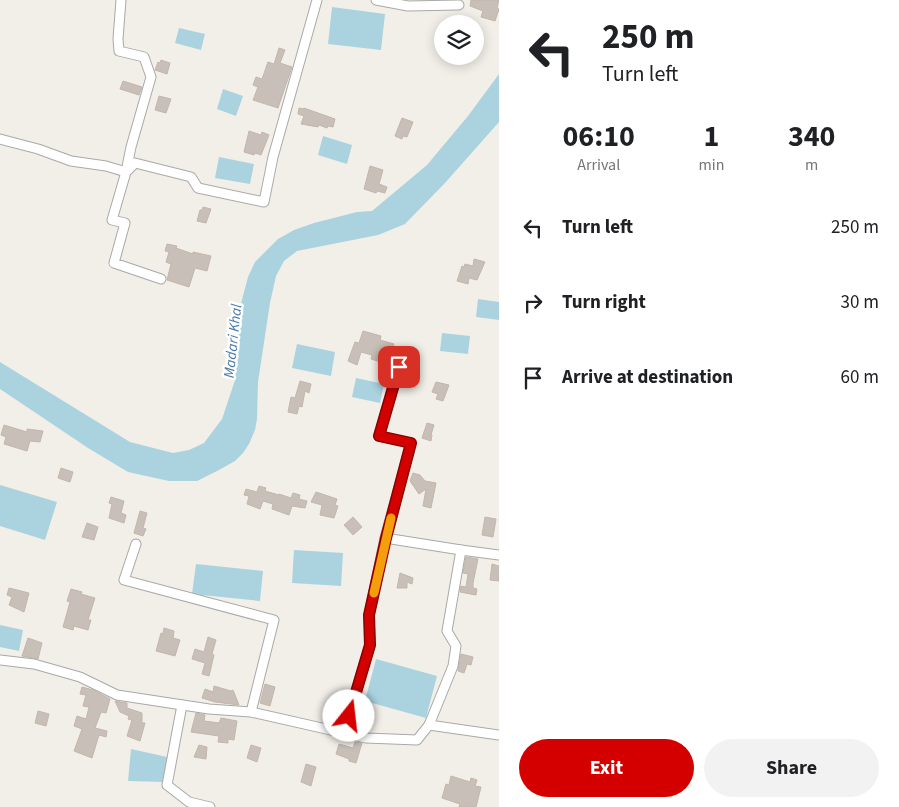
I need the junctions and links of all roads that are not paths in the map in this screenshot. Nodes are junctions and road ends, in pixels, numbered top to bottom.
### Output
1 (121, 0) edge
2 (317, 0) edge
3 (376, 0) edge
4 (459, 5) dead end
5 (0, 139) edge
6 (126, 172) junction
7 (161, 279) dead end
8 (399, 367) dead end
9 (386, 538) junction
10 (136, 544) dead end
11 (461, 550) junction
12 (499, 555) edge
13 (0, 660) edge
14 (182, 705) junction
15 (250, 712) junction
16 (429, 725) junction
17 (344, 733) junction
18 (499, 735) edge
19 (210, 807) edge

1 - 6 street
2 - 6 street
3 - 4 street
5 - 6 street
6 - 7 street
8 - 9 street
9 - 11 street
9 - 17 street
10 - 15 street
11 - 12 street
11 - 16 street
13 - 14 street
14 - 15 street
14 - 19 street
15 - 17 street
16 - 17 street
16 - 18 street

